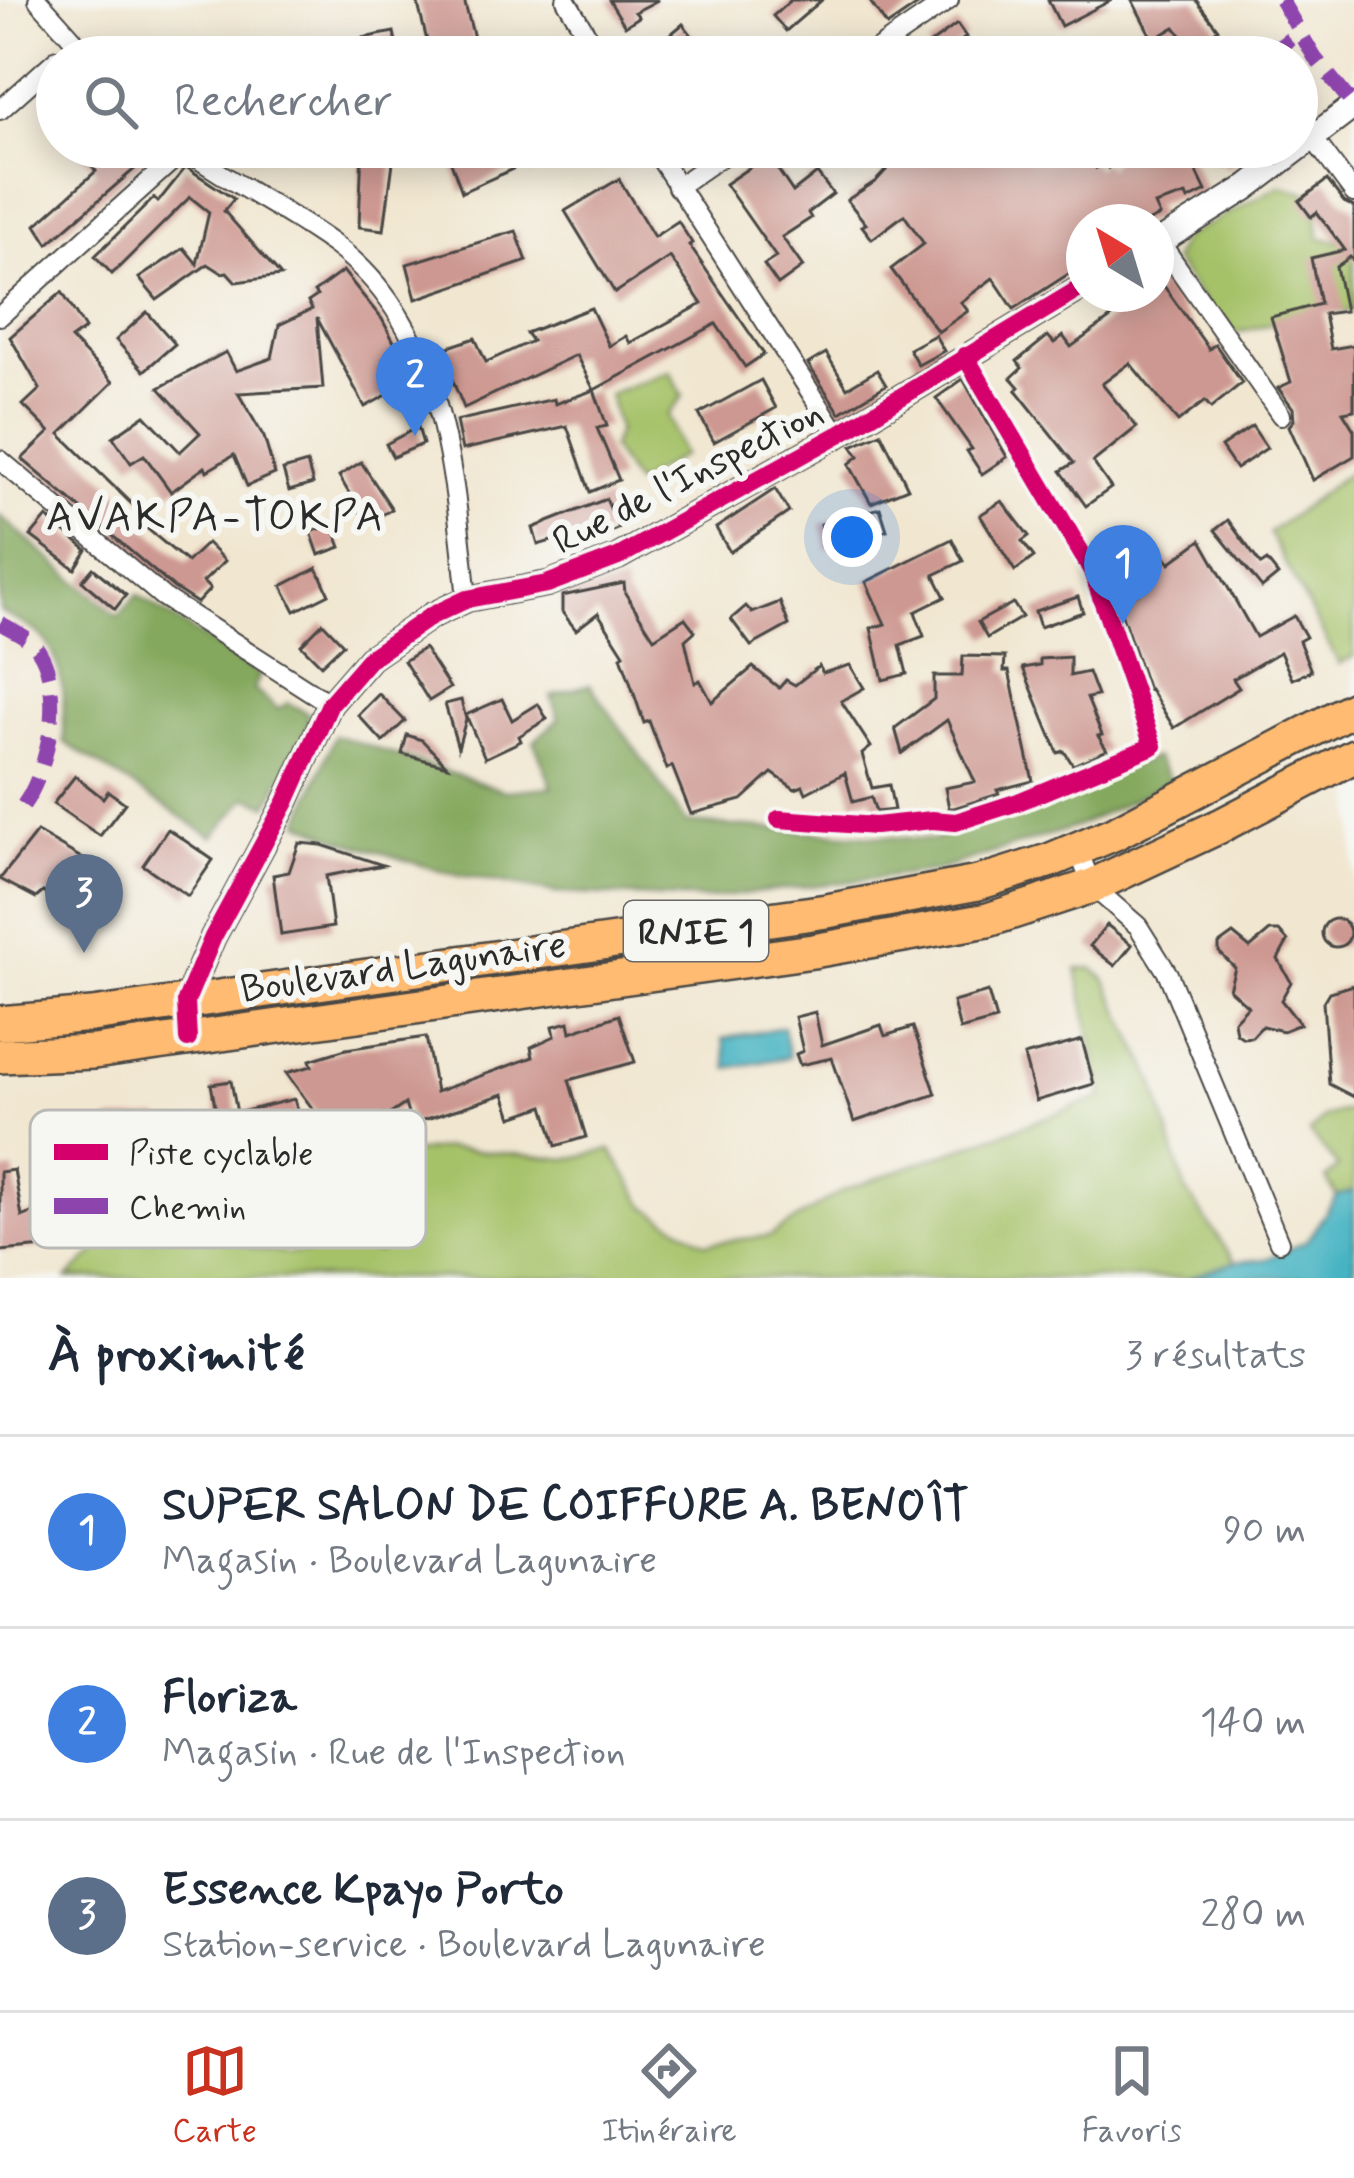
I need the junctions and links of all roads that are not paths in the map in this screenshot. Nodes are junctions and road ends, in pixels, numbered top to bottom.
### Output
1 (38, 0) edge
2 (566, 0) edge
3 (949, 0) edge
4 (70, 36) edge
5 (587, 36) edge
6 (897, 36) edge
7 (36, 78) edge
8 (1354, 106) edge
9 (0, 110) edge
10 (1318, 134) edge
11 (1318, 145) edge
12 (161, 168) edge
13 (214, 168) edge
14 (665, 168) edge
15 (704, 168) edge
16 (1272, 168) edge
17 (676, 187) junction
18 (1354, 193) edge
19 (1174, 233) edge
20 (1174, 265) edge
21 (1066, 297) edge
22 (0, 316) edge
23 (965, 356) junction
24 (1281, 415) dead end
25 (838, 435) junction
26 (0, 460) edge
27 (467, 598) junction
28 (1354, 708) edge
29 (325, 716) junction
30 (1354, 756) edge
31 (779, 819) dead end
32 (1078, 850) junction
33 (1092, 886) junction
34 (186, 1001) junction
35 (0, 1023) edge
36 (188, 1039) junction
37 (0, 1056) edge
38 (1279, 1242) dead end

1 - 4 street
2 - 5 street
3 - 6 street
7 - 9 street
8 - 10 street
11 - 18 street
12 - 22 street
13 - 27 street
14 - 17 street
15 - 17 street
16 - 19 street
17 - 25 street
20 - 24 street
21 - 23 street, Rue de l'Inspection
23 - 25 street, Rue de l'Inspection
23 - 31 street
25 - 27 street, Rue de l'Inspection
26 - 29 street
27 - 29 street, Rue de l'Inspection
28 - 32 highway, Boulevard Lagunaire / RNIE 1
29 - 34 street, Rue de l'Inspection
30 - 33 highway, Boulevard Lagunaire / RNIE 1
32 - 33 street
32 - 34 highway, Boulevard Lagunaire / RNIE 1
33 - 36 highway, Boulevard Lagunaire / RNIE 1
33 - 38 street
34 - 35 highway, Boulevard Lagunaire / RNIE 1
34 - 36 street, Rue de l'Inspection
36 - 37 highway, Boulevard Lagunaire / RNIE 1

